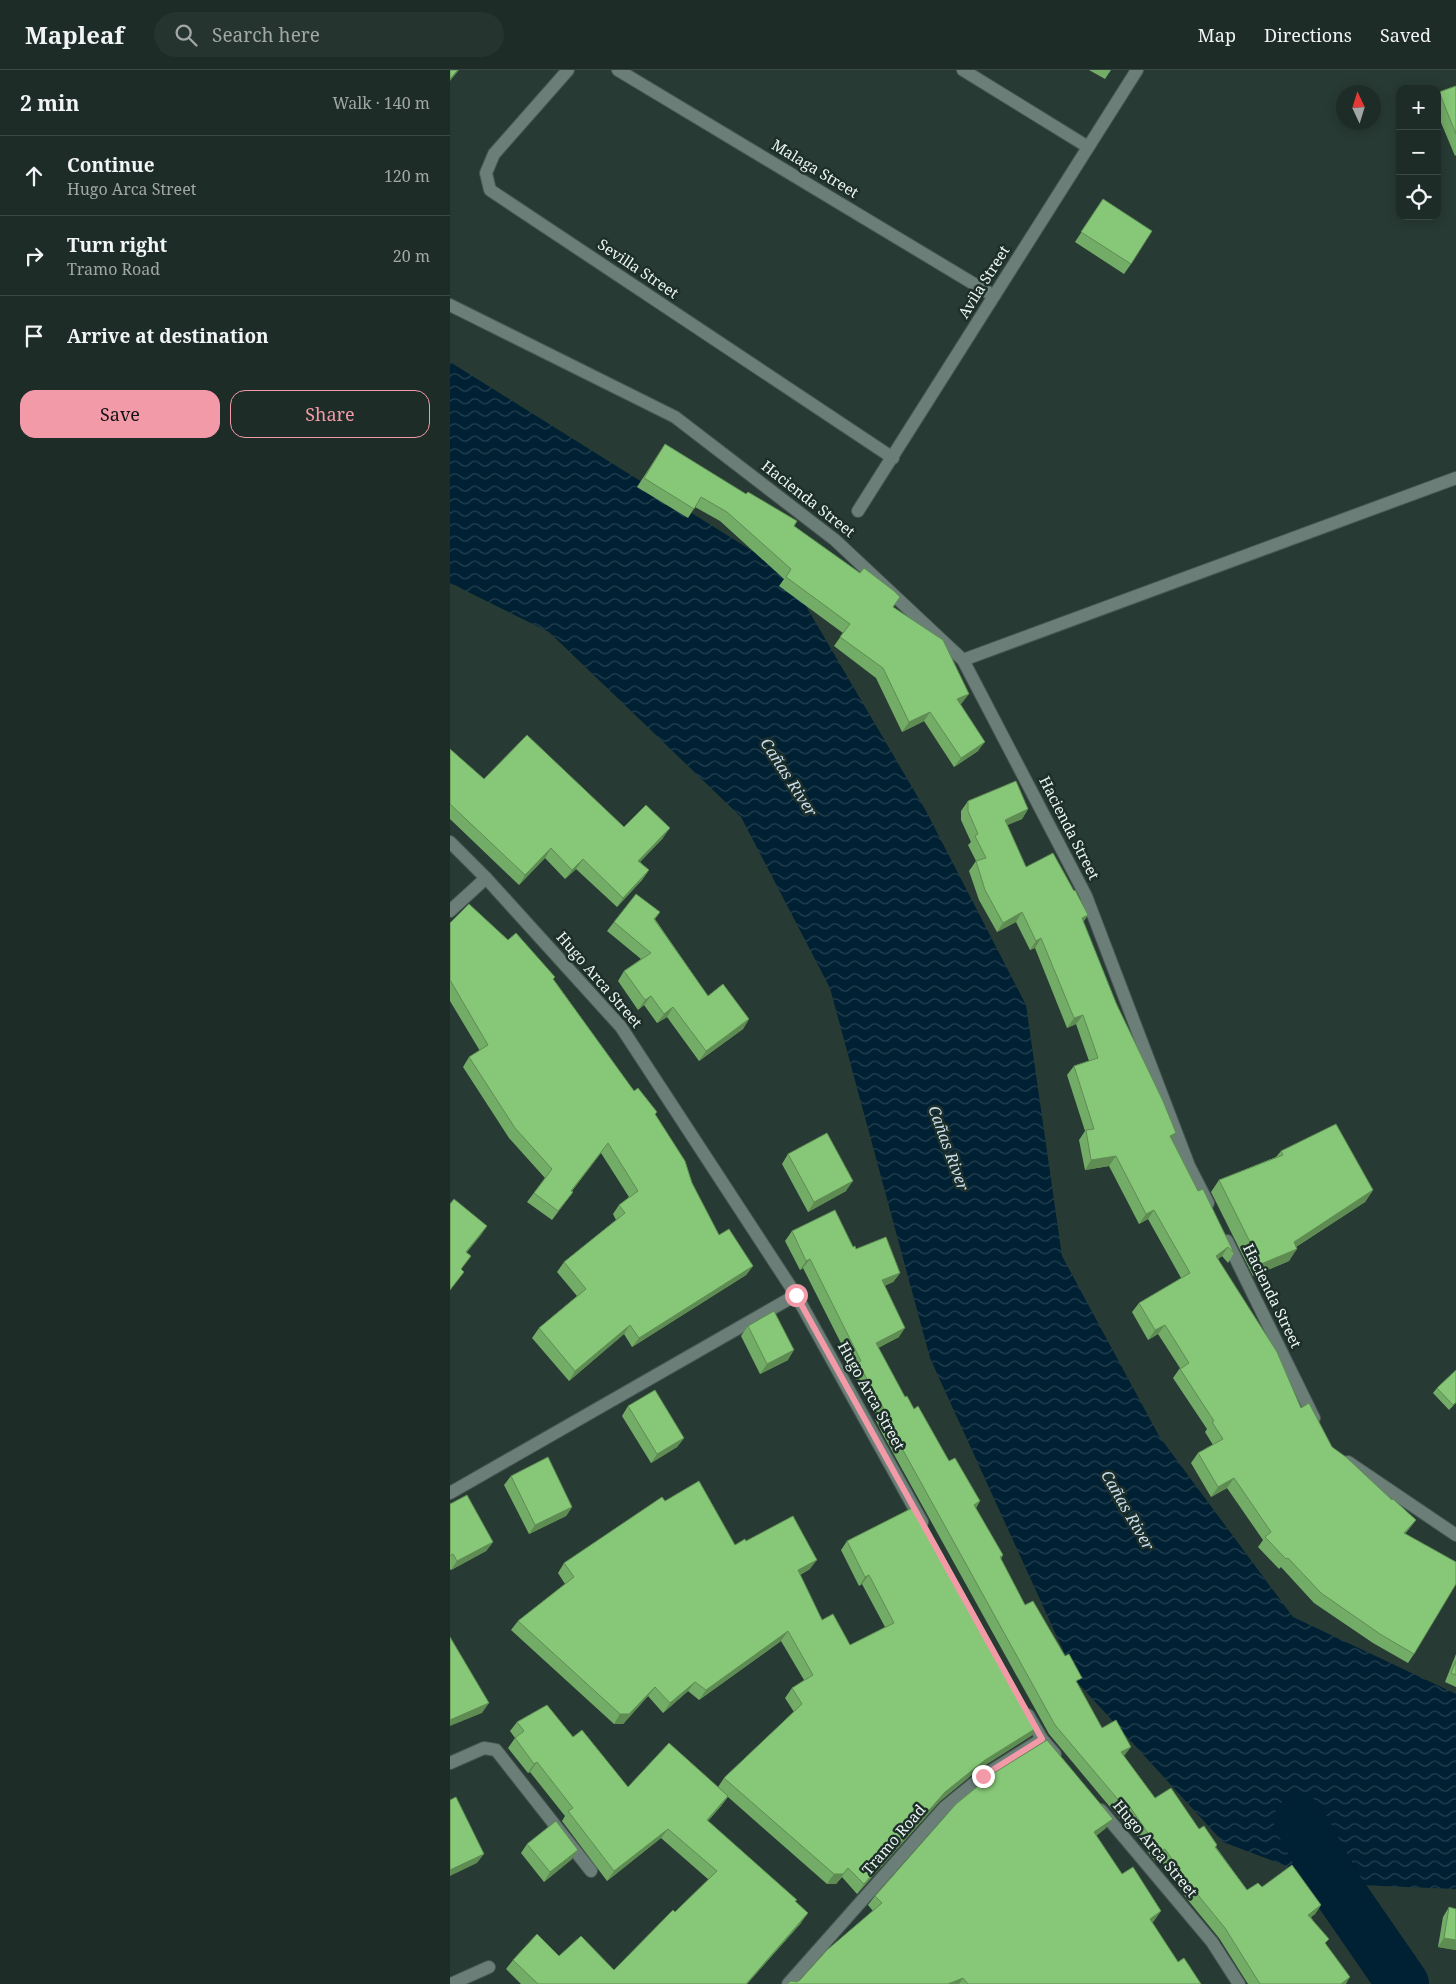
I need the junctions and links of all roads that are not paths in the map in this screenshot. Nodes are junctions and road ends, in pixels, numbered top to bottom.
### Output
1 (568, 70) edge
2 (618, 70) edge
3 (963, 70) edge
4 (1137, 70) edge
5 (1088, 147) junction
6 (994, 296) junction
7 (450, 305) edge
8 (893, 458) junction
9 (1456, 478) edge
10 (858, 510) dead end
11 (962, 660) junction
12 (450, 842) edge
13 (486, 878) junction
14 (450, 911) edge
15 (1211, 1210) edge
16 (1220, 1228) edge
17 (796, 1295) junction
18 (1322, 1432) edge
19 (1338, 1456) edge
20 (450, 1493) edge
21 (926, 1530) edge
22 (1456, 1535) edge
23 (1023, 1704) edge
24 (1042, 1739) junction
25 (1061, 1762) edge
26 (450, 1763) edge
27 (1092, 1799) edge
28 (592, 1870) dead end
29 (489, 1967) dead end
30 (451, 1984) edge
31 (788, 1984) edge
32 (1239, 1984) edge

1 - 8 street, Sevilla Street
2 - 6 street, Malaga Street
3 - 5 street
4 - 5 street, Avila Street
5 - 6 street, Avila Street
6 - 8 street, Avila Street
7 - 11 street, Hacienda Street
8 - 10 street, Avila Street
9 - 11 street
11 - 15 street, Hacienda Street
12 - 13 street, Hugo Arca Street
13 - 14 street
13 - 17 street, Hugo Arca Street
16 - 18 street, Hacienda Street
17 - 20 street
17 - 21 street, Hugo Arca Street
19 - 22 street
23 - 24 street
24 - 25 street
24 - 31 street, Tramo Road
26 - 28 street
27 - 32 street, Hugo Arca Street
29 - 30 street

